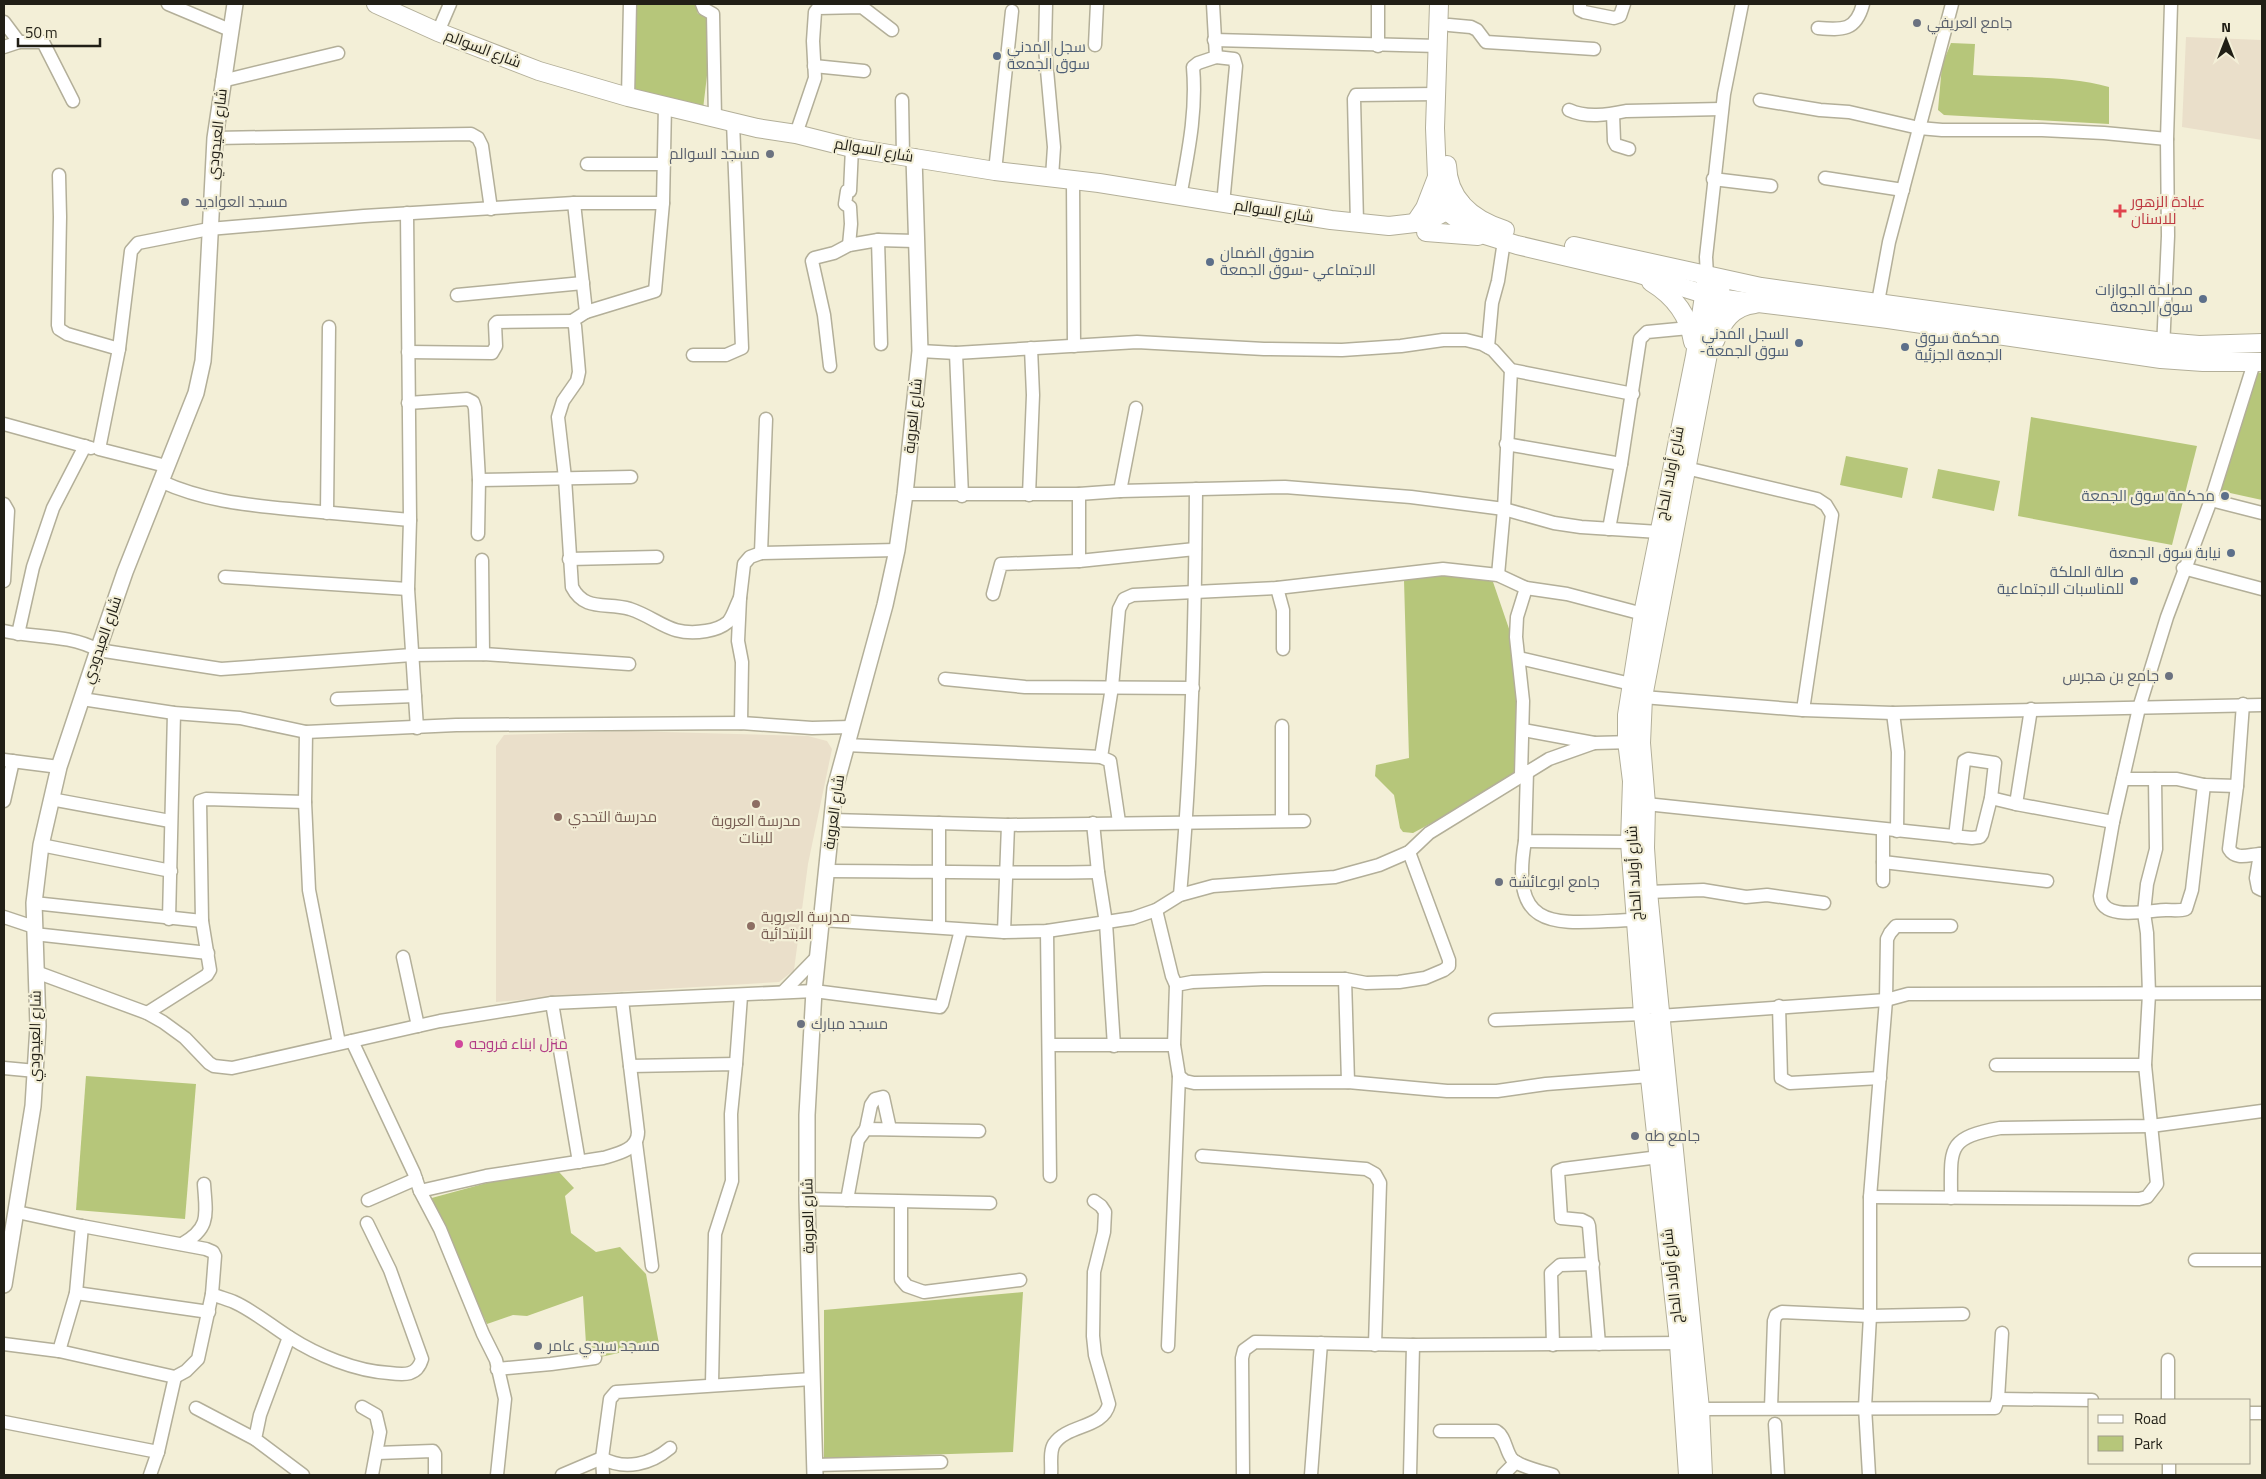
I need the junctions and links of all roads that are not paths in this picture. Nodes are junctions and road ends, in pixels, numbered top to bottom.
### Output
1 (168, 4) edge
2 (235, 4) edge
3 (376, 4) edge
4 (450, 4) edge
5 (630, 4) edge
6 (702, 4) edge
7 (1046, 4) edge
8 (1097, 4) edge
9 (1213, 4) edge
10 (1378, 4) edge
11 (1439, 4) edge
12 (1450, 4) edge
13 (1580, 4) edge
14 (1624, 4) edge
15 (1742, 4) edge
16 (1863, 4) edge
17 (1952, 4) edge
18 (2164, 4) edge
19 (2172, 4) edge
20 (1012, 11) dead end
21 (4, 22) edge
22 (1449, 25) junction
23 (1818, 28) dead end
24 (230, 30) junction
25 (892, 30) dead end
26 (438, 32) junction
27 (1214, 40) junction
28 (19, 42) junction
29 (1095, 45) dead end
30 (1378, 46) junction
31 (1438, 46) junction
32 (4, 47) edge
33 (1594, 49) dead end
34 (338, 53) dead end
35 (1216, 57) junction
36 (814, 66) junction
37 (864, 71) dead end
38 (222, 81) junction
39 (628, 97) junction
40 (902, 100) dead end
41 (1760, 100) dead end
42 (73, 101) dead end
43 (665, 105) junction
44 (1439, 106) junction
45 (1569, 110) dead end
46 (1722, 110) junction
47 (1613, 114) junction
48 (715, 118) junction
49 (733, 122) junction
50 (1919, 128) junction
51 (796, 134) junction
52 (215, 138) junction
53 (2167, 139) junction
54 (852, 148) junction
55 (1629, 149) dead end
56 (908, 156) junction
57 (587, 164) dead end
58 (664, 164) junction
59 (995, 171) junction
60 (59, 174) dead end
61 (1437, 176) junction
62 (1052, 177) junction
63 (1825, 178) dead end
64 (1713, 179) junction
65 (1073, 180) junction
66 (1771, 186) dead end
67 (1902, 190) junction
68 (1180, 197) junction
69 (574, 203) junction
70 (663, 203) junction
71 (1223, 204) junction
72 (491, 208) junction
73 (1458, 211) junction
74 (407, 213) junction
75 (1357, 223) junction
76 (1420, 228) junction
77 (209, 229) junction
78 (1498, 239) junction
79 (878, 240) junction
80 (916, 241) junction
81 (848, 245) junction
82 (1636, 273) junction
83 (1714, 278) junction
84 (583, 284) junction
85 (457, 295) dead end
86 (1710, 296) junction
87 (1878, 302) junction
88 (1773, 304) junction
89 (586, 312) junction
90 (572, 321) junction
91 (329, 327) dead end
92 (1689, 328) junction
93 (881, 344) dead end
94 (2262, 344) edge
95 (1074, 346) junction
96 (1488, 347) junction
97 (1031, 348) junction
98 (119, 349) junction
99 (920, 350) junction
100 (2162, 350) junction
101 (408, 352) junction
102 (956, 353) junction
103 (693, 355) dead end
104 (1700, 358) junction
105 (2258, 363) edge
106 (830, 366) dead end
107 (1511, 370) junction
108 (1633, 394) junction
109 (408, 403) junction
110 (1136, 408) dead end
111 (766, 419) dead end
112 (4, 424) edge
113 (1506, 444) junction
114 (85, 446) junction
115 (99, 449) junction
116 (1621, 464) junction
117 (166, 466) junction
118 (1686, 468) junction
119 (631, 477) dead end
120 (565, 478) junction
121 (480, 480) junction
122 (160, 481) junction
123 (1196, 489) junction
124 (1120, 491) junction
125 (905, 494) junction
126 (1079, 494) junction
127 (1029, 495) junction
128 (962, 496) junction
129 (2211, 500) junction
130 (4, 504) edge
131 (1504, 509) junction
132 (327, 512) junction
133 (2262, 513) edge
134 (410, 520) junction
135 (1609, 529) junction
136 (1659, 532) junction
137 (478, 534) dead end
138 (1195, 548) junction
139 (897, 550) junction
140 (761, 553) junction
141 (657, 557) dead end
142 (569, 559) junction
143 (482, 560) dead end
144 (1079, 561) junction
145 (2183, 568) junction
146 (1498, 575) junction
147 (225, 577) dead end
148 (4, 581) edge
149 (1277, 588) junction
150 (1526, 588) junction
151 (408, 589) junction
152 (2262, 589) edge
153 (1195, 591) junction
154 (993, 594) dead end
155 (740, 598) junction
156 (1643, 614) junction
157 (4, 631) edge
158 (18, 634) junction
159 (1282, 649) dead end
160 (98, 650) junction
161 (483, 654) junction
162 (412, 655) junction
163 (1519, 658) junction
164 (629, 664) dead end
165 (945, 679) dead end
166 (1112, 687) junction
167 (1193, 688) junction
168 (1637, 690) junction
169 (415, 696) junction
170 (82, 699) junction
171 (337, 699) dead end
172 (2243, 704) junction
173 (2262, 705) edge
174 (2139, 708) junction
175 (2030, 709) junction
176 (1803, 710) junction
177 (174, 713) junction
178 (1893, 713) junction
179 (741, 723) junction
180 (1282, 726) dead end
181 (851, 727) junction
182 (417, 728) junction
183 (1523, 730) junction
184 (306, 732) junction
185 (1634, 742) junction
186 (1594, 744) junction
187 (846, 745) junction
188 (1101, 757) junction
189 (8, 761) edge
190 (59, 767) junction
191 (1524, 773) junction
192 (2123, 779) junction
193 (2155, 780) junction
194 (2204, 785) junction
195 (2237, 786) junction
196 (1991, 798) junction
197 (51, 799) junction
198 (4, 801) edge
199 (305, 802) junction
200 (1646, 804) junction
201 (2016, 804) junction
202 (832, 820) junction
203 (1282, 820) junction
204 (170, 821) junction
205 (1304, 821) dead end
206 (1119, 822) junction
207 (1187, 822) junction
208 (2113, 822) junction
209 (939, 823) junction
210 (1093, 823) junction
211 (1008, 825) junction
212 (1883, 830) junction
213 (1897, 831) junction
214 (1955, 837) junction
215 (1525, 841) junction
216 (1630, 842) junction
217 (41, 844) junction
218 (1409, 852) junction
219 (2261, 854) edge
220 (1883, 862) junction
221 (171, 871) junction
222 (826, 871) junction
223 (940, 871) junction
224 (1098, 872) junction
225 (1008, 874) junction
226 (1883, 881) dead end
227 (2047, 881) dead end
228 (2262, 890) edge
229 (1648, 892) junction
230 (1180, 895) junction
231 (1824, 902) dead end
232 (34, 903) junction
233 (1156, 910) junction
234 (2144, 913) junction
235 (4, 917) edge
236 (169, 919) junction
237 (822, 920) junction
238 (1637, 920) junction
239 (202, 921) junction
240 (1106, 923) junction
241 (939, 926) junction
242 (1951, 926) dead end
243 (961, 930) junction
244 (34, 931) junction
245 (1047, 931) junction
246 (1004, 932) junction
247 (208, 953) junction
248 (818, 956) junction
249 (403, 957) dead end
250 (36, 972) junction
251 (1345, 979) junction
252 (1176, 985) junction
253 (814, 991) junction
254 (783, 992) junction
255 (2262, 993) edge
256 (2149, 994) junction
257 (741, 996) junction
258 (622, 1000) junction
259 (1886, 1000) junction
260 (552, 1003) junction
261 (1779, 1006) junction
262 (147, 1013) junction
263 (1651, 1015) junction
264 (1495, 1020) dead end
265 (418, 1026) junction
266 (345, 1042) junction
267 (1049, 1045) junction
268 (1174, 1045) junction
269 (1114, 1046) junction
270 (736, 1064) junction
271 (1996, 1065) dead end
272 (2145, 1065) junction
273 (630, 1066) junction
274 (4, 1068) edge
275 (36, 1071) junction
276 (1179, 1076) junction
277 (1650, 1076) junction
278 (1880, 1078) junction
279 (1348, 1082) junction
280 (2262, 1110) edge
281 (2150, 1126) junction
282 (866, 1129) junction
283 (890, 1129) junction
284 (978, 1131) dead end
285 (636, 1143) junction
286 (1202, 1156) dead end
287 (1659, 1157) junction
288 (579, 1162) junction
289 (1050, 1176) dead end
290 (416, 1179) junction
291 (204, 1184) dead end
292 (420, 1191) junction
293 (1870, 1197) junction
294 (1952, 1198) junction
295 (807, 1199) junction
296 (368, 1200) dead end
297 (847, 1200) junction
298 (1094, 1201) dead end
299 (901, 1203) junction
300 (990, 1203) dead end
301 (17, 1212) junction
302 (367, 1223) dead end
303 (82, 1226) junction
304 (182, 1244) junction
305 (2195, 1260) dead end
306 (2262, 1260) edge
307 (1593, 1264) junction
308 (652, 1266) dead end
309 (1020, 1280) dead end
310 (4, 1285) edge
311 (76, 1293) junction
312 (212, 1294) junction
313 (209, 1312) junction
314 (1963, 1314) dead end
315 (1870, 1316) junction
316 (2002, 1333) dead end
317 (289, 1337) junction
318 (1321, 1343) junction
319 (1686, 1343) junction
320 (4, 1344) edge
321 (1600, 1344) junction
322 (1375, 1345) junction
323 (1553, 1345) junction
324 (1168, 1346) dead end
325 (1413, 1346) junction
326 (59, 1351) junction
327 (595, 1358) dead end
328 (2168, 1360) dead end
329 (497, 1369) junction
330 (175, 1377) junction
331 (812, 1379) junction
332 (712, 1384) junction
333 (1998, 1399) junction
334 (2168, 1399) edge
335 (2088, 1400) edge
336 (362, 1407) dead end
337 (1865, 1407) junction
338 (196, 1408) dead end
339 (1771, 1408) junction
340 (1700, 1409) junction
341 (4, 1422) edge
342 (1775, 1424) dead end
343 (1440, 1431) dead end
344 (255, 1439) junction
345 (670, 1448) dead end
346 (158, 1452) junction
347 (377, 1453) junction
348 (602, 1458) junction
349 (941, 1462) dead end
350 (1516, 1462) junction
351 (815, 1470) edge
352 (150, 1475) edge
353 (303, 1475) edge
354 (372, 1475) edge
355 (435, 1475) edge
356 (497, 1475) edge
357 (562, 1475) edge
358 (603, 1475) edge
359 (1051, 1475) edge
360 (1243, 1475) edge
361 (1311, 1475) edge
362 (1410, 1475) edge
363 (1502, 1475) edge
364 (1553, 1475) edge
365 (1688, 1475) edge
366 (1703, 1475) edge
367 (1778, 1475) edge
368 (1869, 1475) edge

1 - 24 street
2 - 24 street, شارع العيدودي
3 - 26 main road, شارع السوالم
4 - 26 street
5 - 39 street
6 - 48 street
7 - 62 street
8 - 29 street
9 - 27 street
10 - 30 street
11 - 31 main road
12 - 22 main road
13 - 14 street
15 - 46 street
16 - 23 street
17 - 50 street
18 - 19 street
19 - 53 street
20 - 59 street
21 - 28 street
22 - 33 street
22 - 44 main road
24 - 38 street, شارع العيدودي
25 - 36 street
26 - 39 main road, شارع السوالم
27 - 30 street
27 - 35 street
28 - 32 street
28 - 42 street
30 - 31 street
31 - 44 main road
34 - 38 street
35 - 68 street
35 - 71 street
36 - 37 street
36 - 51 street
38 - 52 street, شارع العيدودي
39 - 43 main road, شارع السوالم
40 - 56 street
41 - 50 street
43 - 48 main road, شارع السوالم
43 - 58 street
44 - 61 main road
44 - 73 main road
44 - 75 street
45 - 47 street
46 - 47 street
46 - 64 street
47 - 55 street
48 - 49 main road, شارع السوالم
49 - 51 main road, شارع السوالم
49 - 103 street
50 - 53 street
50 - 67 street
51 - 54 main road, شارع السوالم
52 - 72 street
52 - 77 street, شارع العيدودي
53 - 100 street
54 - 56 main road, شارع السوالم
54 - 81 street
56 - 59 main road, شارع السوالم
56 - 80 street, شارع العروبة
57 - 58 street
58 - 70 street
59 - 62 main road, شارع السوالم
60 - 98 street
61 - 73 main road
61 - 76 main road
62 - 65 main road, شارع السوالم
63 - 67 street
64 - 66 street
64 - 83 street
65 - 68 main road, شارع السوالم
65 - 95 street
67 - 87 street
68 - 71 main road, شارع السوالم
69 - 70 street
69 - 72 street
69 - 84 street
70 - 89 street
71 - 75 main road, شارع السوالم
72 - 74 street
73 - 76 main road
73 - 78 main road
73 - 83 main road
74 - 77 street
74 - 101 street
75 - 76 main road, شارع السوالم
76 - 78 main road, شارع السوالم
77 - 98 street
77 - 117 street, شارع العيدودي
78 - 82 main road
78 - 96 street
79 - 80 street
79 - 81 street
79 - 93 street
80 - 99 street, شارع العروبة
81 - 106 street
82 - 86 main road
82 - 92 main road
83 - 86 main road, شارع أولاد الحاج
83 - 87 main road
84 - 85 street
84 - 89 street
86 - 88 main road
86 - 104 main road, شارع أولاد الحاج
87 - 100 main road
88 - 100 main road
88 - 104 main road
89 - 90 street
90 - 101 street
90 - 120 street
91 - 132 street
92 - 104 main road
92 - 108 street
94 - 100 main road
95 - 96 street
95 - 97 street
96 - 107 street
97 - 102 street
97 - 127 street
98 - 115 street
99 - 102 street
99 - 125 street, شارع العروبة
100 - 105 main road
101 - 109 street
102 - 128 street
104 - 118 main road, شارع أولاد الحاج
104 - 136 main road, شارع أولاد الحاج
105 - 129 street
107 - 108 street
107 - 113 street
108 - 116 street
109 - 121 street
109 - 134 street
110 - 124 street
111 - 140 street
112 - 114 street
113 - 116 street
113 - 131 street
114 - 115 street
114 - 158 street
115 - 117 street
116 - 135 street
117 - 122 street, شارع العيدودي
118 - 168 main road, شارع أولاد الحاج
118 - 176 street
119 - 120 street
120 - 121 street
120 - 142 street
121 - 137 street
122 - 132 street
122 - 160 street, شارع العيدودي
123 - 124 street
123 - 131 street
123 - 138 street
124 - 126 street
125 - 128 street
125 - 139 street, شارع العروبة
126 - 127 street
126 - 144 street
127 - 128 street
129 - 133 street
129 - 145 street
130 - 148 street
131 - 135 street
131 - 146 street
132 - 134 street
134 - 151 street
135 - 136 street
136 - 156 main road, شارع أولاد الحاج
138 - 144 street
138 - 153 street
139 - 140 street
139 - 181 street, شارع العروبة
140 - 155 street
141 - 142 street
142 - 155 street
143 - 161 street
144 - 154 street
145 - 152 street
145 - 174 street
146 - 149 street
146 - 150 street
147 - 151 street
149 - 153 street
149 - 159 street
150 - 156 street
150 - 163 street
151 - 162 street
153 - 166 street
153 - 167 street
155 - 179 street
156 - 168 main road, شارع أولاد الحاج
157 - 158 street
158 - 160 street
160 - 162 street
160 - 170 street, شارع العيدودي
161 - 162 street
161 - 164 street
162 - 169 street
163 - 168 street
163 - 183 street
165 - 166 street
166 - 167 street
166 - 188 street
167 - 207 street
168 - 176 street
168 - 185 main road, شارع أولاد الحاج
169 - 171 street
169 - 182 street
170 - 177 street
170 - 190 street, شارع العيدودي
172 - 173 street
172 - 174 street
172 - 195 street
174 - 175 street
174 - 192 street
175 - 178 street
175 - 201 street
176 - 178 street
177 - 184 street
177 - 204 street
178 - 213 street
179 - 181 street
179 - 182 street
180 - 203 street
181 - 187 street, شارع العروبة
182 - 184 street
183 - 186 street
183 - 191 street
184 - 199 street
185 - 186 street
185 - 200 main road, شارع أولاد الحاج
185 - 216 main road, شارع أولاد الحاج
186 - 191 street
187 - 188 street
187 - 202 street, شارع العروبة
188 - 206 street
189 - 190 street
189 - 198 street
190 - 197 street, شارع العيدودي
191 - 215 street
191 - 218 street
192 - 193 street
192 - 208 street
193 - 194 street
193 - 234 street
194 - 195 street
194 - 234 street
195 - 219 street
196 - 201 street
196 - 214 street
196 - 214 street
197 - 204 street
197 - 217 street, شارع العيدودي
199 - 239 street
199 - 266 street
200 - 212 street
200 - 229 main road, شارع أولاد الحاج
201 - 208 street
202 - 209 street
202 - 222 street, شارع العروبة
203 - 205 street
203 - 207 street
204 - 221 street
206 - 207 street
206 - 210 street
207 - 230 street
208 - 234 street
209 - 211 street
209 - 223 street
210 - 211 street
210 - 224 street
211 - 225 street
212 - 213 street
212 - 220 street
213 - 214 street
215 - 216 street
215 - 238 street
216 - 238 main road, شارع أولاد الحاج
217 - 221 street
217 - 232 street, شارع العيدودي
218 - 230 street
218 - 251 street
219 - 228 street
220 - 226 street
220 - 227 street
221 - 236 street
222 - 223 street
222 - 237 street, شارع العروبة
223 - 225 street
223 - 241 street
224 - 225 street
224 - 240 street
225 - 246 street
229 - 231 street
229 - 263 main road, شارع أولاد الحاج
230 - 233 street
232 - 236 street
232 - 244 street, شارع العيدودي
233 - 240 street
233 - 252 street
234 - 256 street
235 - 244 street
236 - 239 street
237 - 241 street
237 - 248 street, شارع العروبة
238 - 263 main road, شارع أولاد الحاج
239 - 247 street
240 - 245 street
240 - 269 street
241 - 243 street
242 - 259 street
243 - 246 street
243 - 253 street
244 - 247 street
244 - 250 street, شارع العيدودي
245 - 246 street
245 - 267 street
247 - 262 street
248 - 253 street, شارع العروبة
248 - 254 street
249 - 265 street
250 - 262 street
250 - 275 street, شارع العيدودي
251 - 252 street
251 - 279 street
252 - 268 street
253 - 254 street
253 - 295 street, شارع العروبة
254 - 257 street
255 - 256 street
256 - 259 street
256 - 272 street
257 - 258 street
257 - 270 street
258 - 260 street
258 - 273 street
259 - 261 street
259 - 278 street
260 - 265 street
260 - 288 street
261 - 263 street
261 - 278 street
262 - 266 street
263 - 264 street
263 - 277 main road, شارع أولاد الحاج
263 - 319 main road, شارع أولاد الحاج
265 - 266 street
266 - 290 street
267 - 269 street
267 - 289 street
268 - 269 street
268 - 276 street
270 - 273 street
270 - 332 street
271 - 272 street
272 - 281 street
273 - 285 street
274 - 275 street
275 - 301 street, شارع العيدودي
276 - 279 street
276 - 324 street
277 - 279 street
277 - 287 main road, شارع أولاد الحاج
278 - 293 street
280 - 281 street
281 - 294 street
281 - 294 street
282 - 283 street
282 - 283 street
282 - 297 street
283 - 284 street
285 - 288 street
285 - 308 street
286 - 322 street
287 - 307 street
287 - 319 main road, شارع أولاد الحاج
288 - 292 street
290 - 292 street
290 - 296 street
291 - 304 street
292 - 329 street
293 - 294 street
293 - 315 street
295 - 297 street
295 - 331 street, شارع العروبة
297 - 299 street
298 - 359 street
299 - 300 street
299 - 309 street
301 - 303 street
301 - 310 street, شارع العيدودي
302 - 317 street
303 - 304 street
303 - 311 street
304 - 312 street
305 - 306 street
307 - 321 street
307 - 323 street
311 - 313 street
311 - 326 street
312 - 313 street
312 - 317 street
313 - 330 street
314 - 315 street
315 - 337 street
315 - 339 street
316 - 333 street
317 - 344 street
318 - 322 street
318 - 360 street
318 - 361 street
319 - 321 street
319 - 340 main road, شارع أولاد الحاج
319 - 365 main road, شارع أولاد الحاج
320 - 326 street
321 - 323 street
322 - 325 street
323 - 325 street
325 - 362 street
326 - 330 street
327 - 329 street
328 - 334 street
329 - 356 street
330 - 346 street
331 - 332 street
331 - 351 street, شارع العروبة
332 - 348 street
333 - 335 street
333 - 337 street
336 - 347 street
337 - 339 street
337 - 368 street
338 - 344 street
339 - 340 street
340 - 366 main road, شارع أولاد الحاج
341 - 346 street
342 - 367 street
343 - 350 street
344 - 353 street
345 - 348 street
346 - 352 street
347 - 354 street
347 - 355 street
348 - 357 street
348 - 358 street
349 - 351 street
350 - 363 street
350 - 364 street

